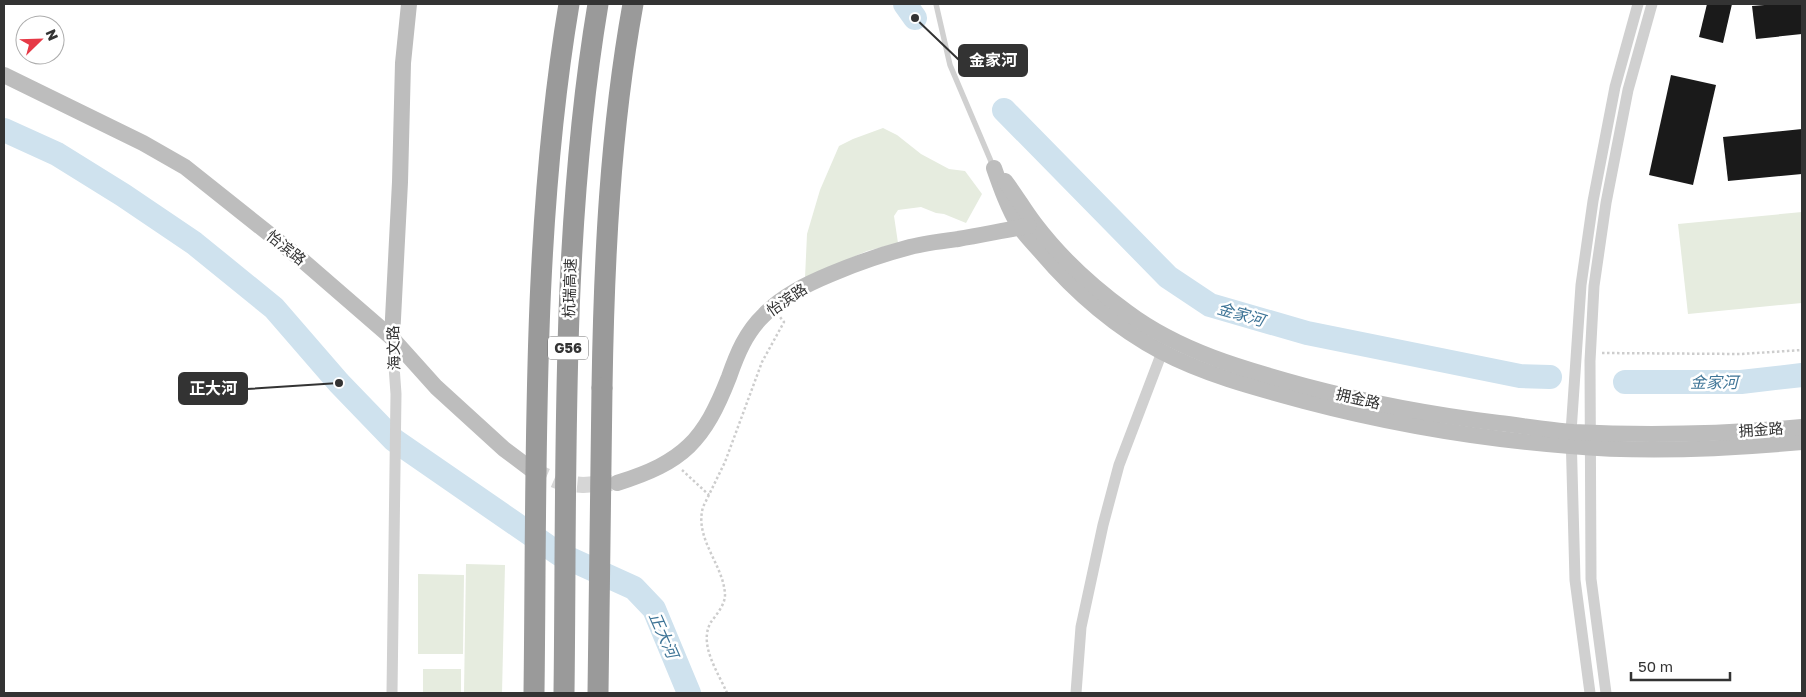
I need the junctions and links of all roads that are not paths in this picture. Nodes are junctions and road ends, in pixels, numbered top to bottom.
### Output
1 (409, 4) edge
2 (569, 4) edge
3 (598, 4) edge
4 (633, 4) edge
5 (936, 4) edge
6 (1638, 4) edge
7 (1652, 4) edge
8 (4, 75) edge
9 (994, 168) joint
10 (1027, 226) junction
11 (392, 338) junction
12 (1165, 345) junction
13 (1802, 427) edge
14 (1571, 439) junction
15 (1589, 440) junction
16 (1802, 442) edge
17 (532, 470) tunnel mouth
18 (617, 483) tunnel mouth
19 (392, 693) edge
20 (534, 693) edge
21 (564, 693) edge
22 (598, 693) edge
23 (1076, 693) edge
24 (1590, 693) edge
25 (1606, 693) edge

1 - 11 street, 海文路
2 - 20 highway, 杭瑞高速 / G56, bridge
3 - 21 highway, 杭瑞高速 / G56, bridge
4 - 22 highway, bridge
5 - 9 lane
6 - 14 street
7 - 15 street
8 - 11 street, 怡滨路
9 - 10 street
10 - 12 street
10 - 18 street, 怡滨路
11 - 17 street, 怡滨路
11 - 19 street, 海文路
12 - 14 street
12 - 23 street
13 - 15 street, 拥金路
14 - 15 street
14 - 24 street
15 - 16 street
15 - 25 street

